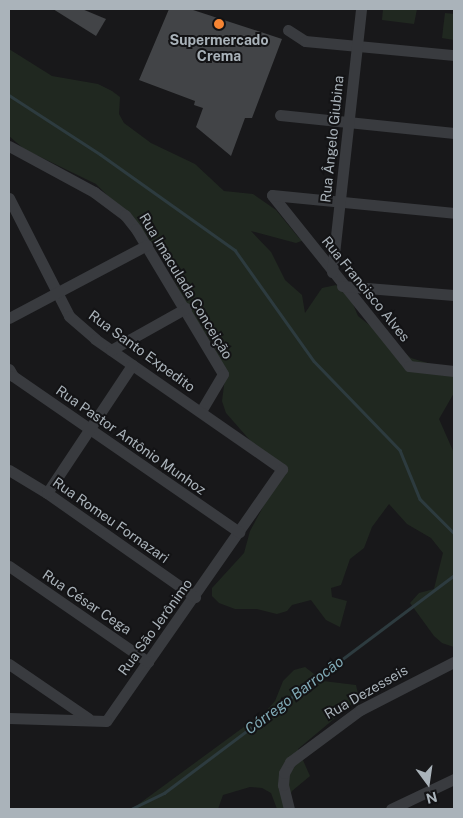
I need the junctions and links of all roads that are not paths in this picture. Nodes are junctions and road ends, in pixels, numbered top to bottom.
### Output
1 (361, 9) edge
2 (288, 30) dead end
3 (357, 46) junction
4 (454, 55) edge
5 (280, 115) dead end
6 (349, 123) junction
7 (454, 133) edge
8 (9, 146) edge
9 (9, 198) edge
10 (340, 202) junction
11 (454, 213) edge
12 (147, 245) junction
13 (332, 272) junction
14 (342, 286) junction
15 (56, 294) junction
16 (454, 295) edge
17 (186, 308) junction
18 (9, 318) edge
19 (111, 350) junction
20 (132, 365) junction
21 (9, 369) edge
22 (454, 371) edge
23 (201, 411) junction
24 (90, 430) junction
25 (282, 468) joint
26 (9, 470) edge
27 (47, 493) junction
28 (239, 532) junction
29 (9, 566) edge
30 (195, 597) junction
31 (148, 662) junction
32 (454, 662) edge
33 (9, 664) edge
34 (9, 718) edge
35 (88, 718) junction
36 (454, 779) edge
37 (289, 809) edge
38 (391, 809) edge

1 - 3 street, Rua Ângelo Giubina
2 - 3 street
3 - 4 street
3 - 6 street, Rua Ângelo Giubina
5 - 6 street
6 - 7 street
6 - 10 street, Rua Ângelo Giubina
8 - 12 street, Rua Imaculada Conceição
9 - 15 street, Rua Santo Expedito
10 - 11 street
10 - 13 street, Rua Ângelo Giubina
10 - 13 street, Rua Francisco Alves
12 - 15 street
12 - 17 street, Rua Imaculada Conceição
13 - 14 street, Rua Francisco Alves
14 - 16 street
14 - 22 street, Rua Francisco Alves
15 - 18 street
15 - 19 street, Rua Santo Expedito
17 - 19 street
17 - 23 street, Rua Imaculada Conceição
19 - 20 street, Rua Santo Expedito
20 - 23 street, Rua Santo Expedito
20 - 24 street
21 - 24 street, Rua Pastor Antônio Munhoz
23 - 25 street, Rua Santo Expedito
24 - 27 street
24 - 28 street, Rua Pastor Antônio Munhoz
25 - 28 street, Rua São Jerônimo
26 - 27 street, Rua Romeu Fornazari
27 - 30 street, Rua Romeu Fornazari
28 - 30 street, Rua São Jerônimo
29 - 31 street, Rua César Cega
30 - 31 street, Rua São Jerônimo
31 - 35 street, Rua São Jerônimo
32 - 37 street, Rua Dezesseis
33 - 35 street
34 - 35 street, Rua São Jerônimo
36 - 38 street

